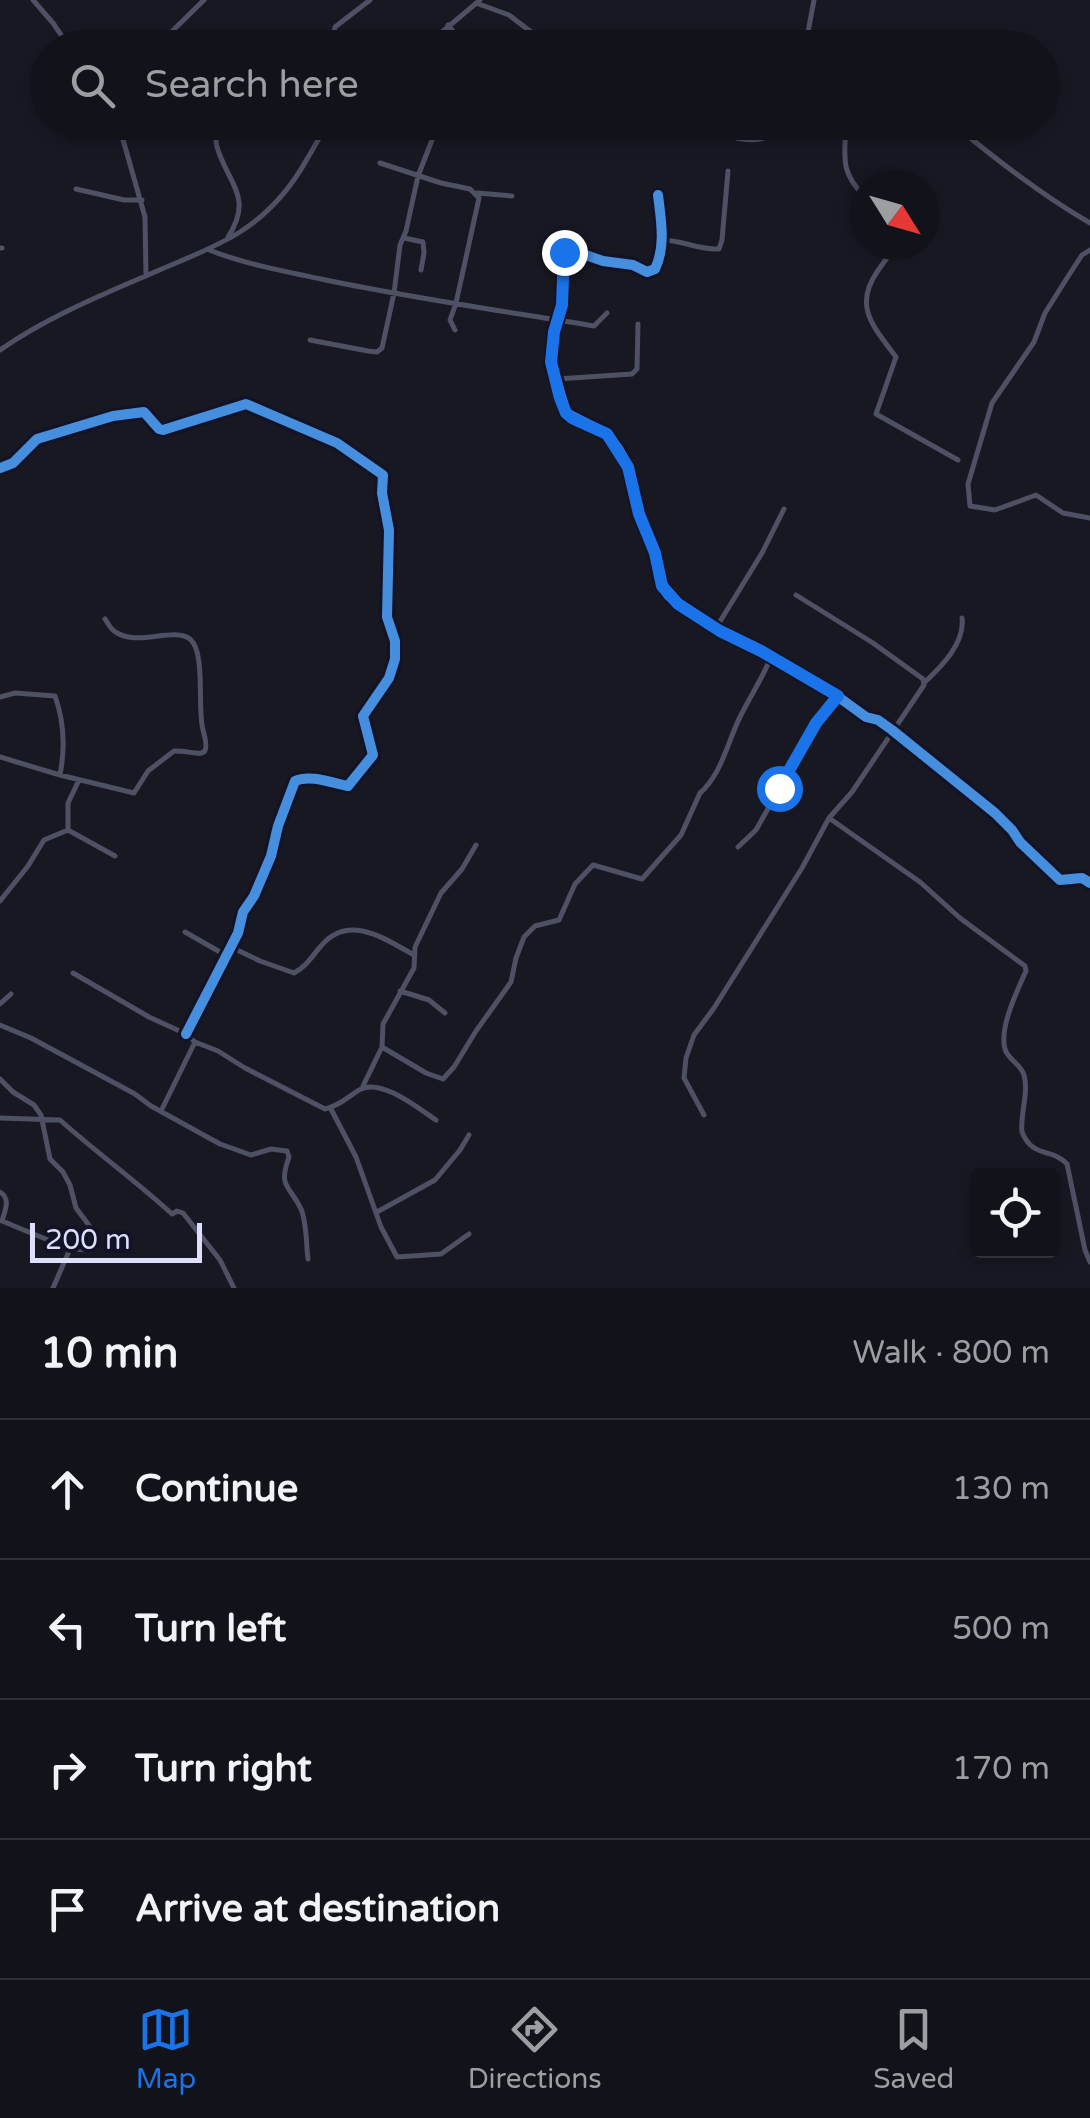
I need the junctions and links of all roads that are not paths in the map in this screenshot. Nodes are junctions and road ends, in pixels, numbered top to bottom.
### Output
1 (33, 0) edge
2 (204, 0) edge
3 (370, 0) edge
4 (814, 0) edge
5 (478, 1) edge
6 (448, 26) junction
7 (58, 30) edge
8 (173, 30) edge
9 (334, 30) edge
10 (443, 30) edge
11 (452, 30) edge
12 (528, 30) edge
13 (808, 30) edge
14 (124, 140) edge
15 (216, 140) edge
16 (317, 140) edge
17 (432, 140) edge
18 (845, 140) edge
19 (972, 140) edge
20 (380, 164) dead end
21 (728, 171) dead end
22 (418, 176) junction
23 (850, 183) edge
24 (76, 189) dead end
25 (477, 193) junction
26 (658, 195) dead end
27 (512, 196) dead end
28 (142, 200) junction
29 (1090, 222) edge
30 (404, 238) junction
31 (226, 240) junction
32 (662, 240) junction
33 (209, 250) junction
34 (1090, 250) edge
35 (884, 260) edge
36 (422, 270) dead end
37 (146, 276) junction
38 (394, 293) junction
39 (456, 302) junction
40 (608, 313) dead end
41 (556, 320) junction
42 (638, 324) dead end
43 (456, 330) dead end
44 (310, 340) dead end
45 (0, 350) edge
46 (556, 379) junction
47 (958, 460) dead end
48 (0, 468) edge
49 (784, 509) dead end
50 (1090, 518) edge
51 (796, 595) dead end
52 (962, 618) dead end
53 (105, 619) dead end
54 (716, 628) junction
55 (772, 658) junction
56 (925, 682) junction
57 (838, 696) junction
58 (0, 697) edge
59 (892, 730) junction
60 (0, 757) edge
61 (60, 775) junction
62 (79, 780) junction
63 (829, 818) junction
64 (68, 830) junction
65 (476, 845) dead end
66 (738, 847) dead end
67 (115, 856) dead end
68 (1090, 883) edge
69 (0, 900) edge
70 (185, 932) dead end
71 (232, 947) junction
72 (414, 955) junction
73 (226, 956) junction
74 (72, 973) dead end
75 (400, 991) junction
76 (11, 994) dead end
77 (0, 1004) edge
78 (445, 1014) dead end
79 (0, 1025) edge
80 (186, 1034) junction
81 (195, 1042) junction
82 (382, 1047) junction
83 (0, 1079) edge
84 (363, 1086) junction
85 (331, 1108) junction
86 (161, 1111) junction
87 (704, 1115) dead end
88 (0, 1118) edge
89 (42, 1119) junction
90 (436, 1120) dead end
91 (469, 1135) dead end
92 (0, 1192) edge
93 (377, 1212) junction
94 (469, 1234) dead end
95 (70, 1248) junction
96 (308, 1258) dead end
97 (1090, 1262) edge
98 (53, 1288) edge
99 (234, 1288) edge

1 - 7 street
2 - 8 street
3 - 9 street
4 - 13 street
5 - 6 street
5 - 12 street
6 - 10 street
6 - 11 street
14 - 28 street
15 - 31 street
16 - 31 street
17 - 22 street
18 - 23 street
19 - 29 street
20 - 22 street
21 - 32 street
22 - 25 street
22 - 30 street
24 - 28 street
25 - 27 street
25 - 39 street
26 - 32 street
28 - 37 street
30 - 36 street
30 - 38 street
31 - 33 street
32 - 41 street
33 - 37 street
33 - 38 street
34 - 50 street
35 - 47 street
37 - 45 street
38 - 39 street
38 - 44 street
39 - 41 street
39 - 43 street
40 - 41 street
41 - 46 street
42 - 46 street
46 - 54 street
48 - 71 street
49 - 54 street
51 - 56 street
52 - 56 street
53 - 62 street
54 - 55 street
55 - 57 street
55 - 82 street
56 - 59 street
57 - 59 street
57 - 66 street
58 - 61 street
59 - 63 street
59 - 68 street
60 - 61 street
61 - 62 street
62 - 64 street
63 - 87 street
63 - 97 street
64 - 67 street
64 - 69 street
65 - 72 street
70 - 73 street
71 - 72 street
71 - 73 street
72 - 75 street
73 - 80 street
74 - 80 street
75 - 78 street
75 - 82 street
76 - 77 street
79 - 86 street
80 - 81 street
81 - 85 street
81 - 86 street
82 - 84 street
83 - 89 street
84 - 85 street
84 - 90 street
85 - 93 street
86 - 96 street
88 - 89 street
89 - 95 street
89 - 99 street
91 - 93 street
92 - 95 street
93 - 94 street
95 - 98 street

